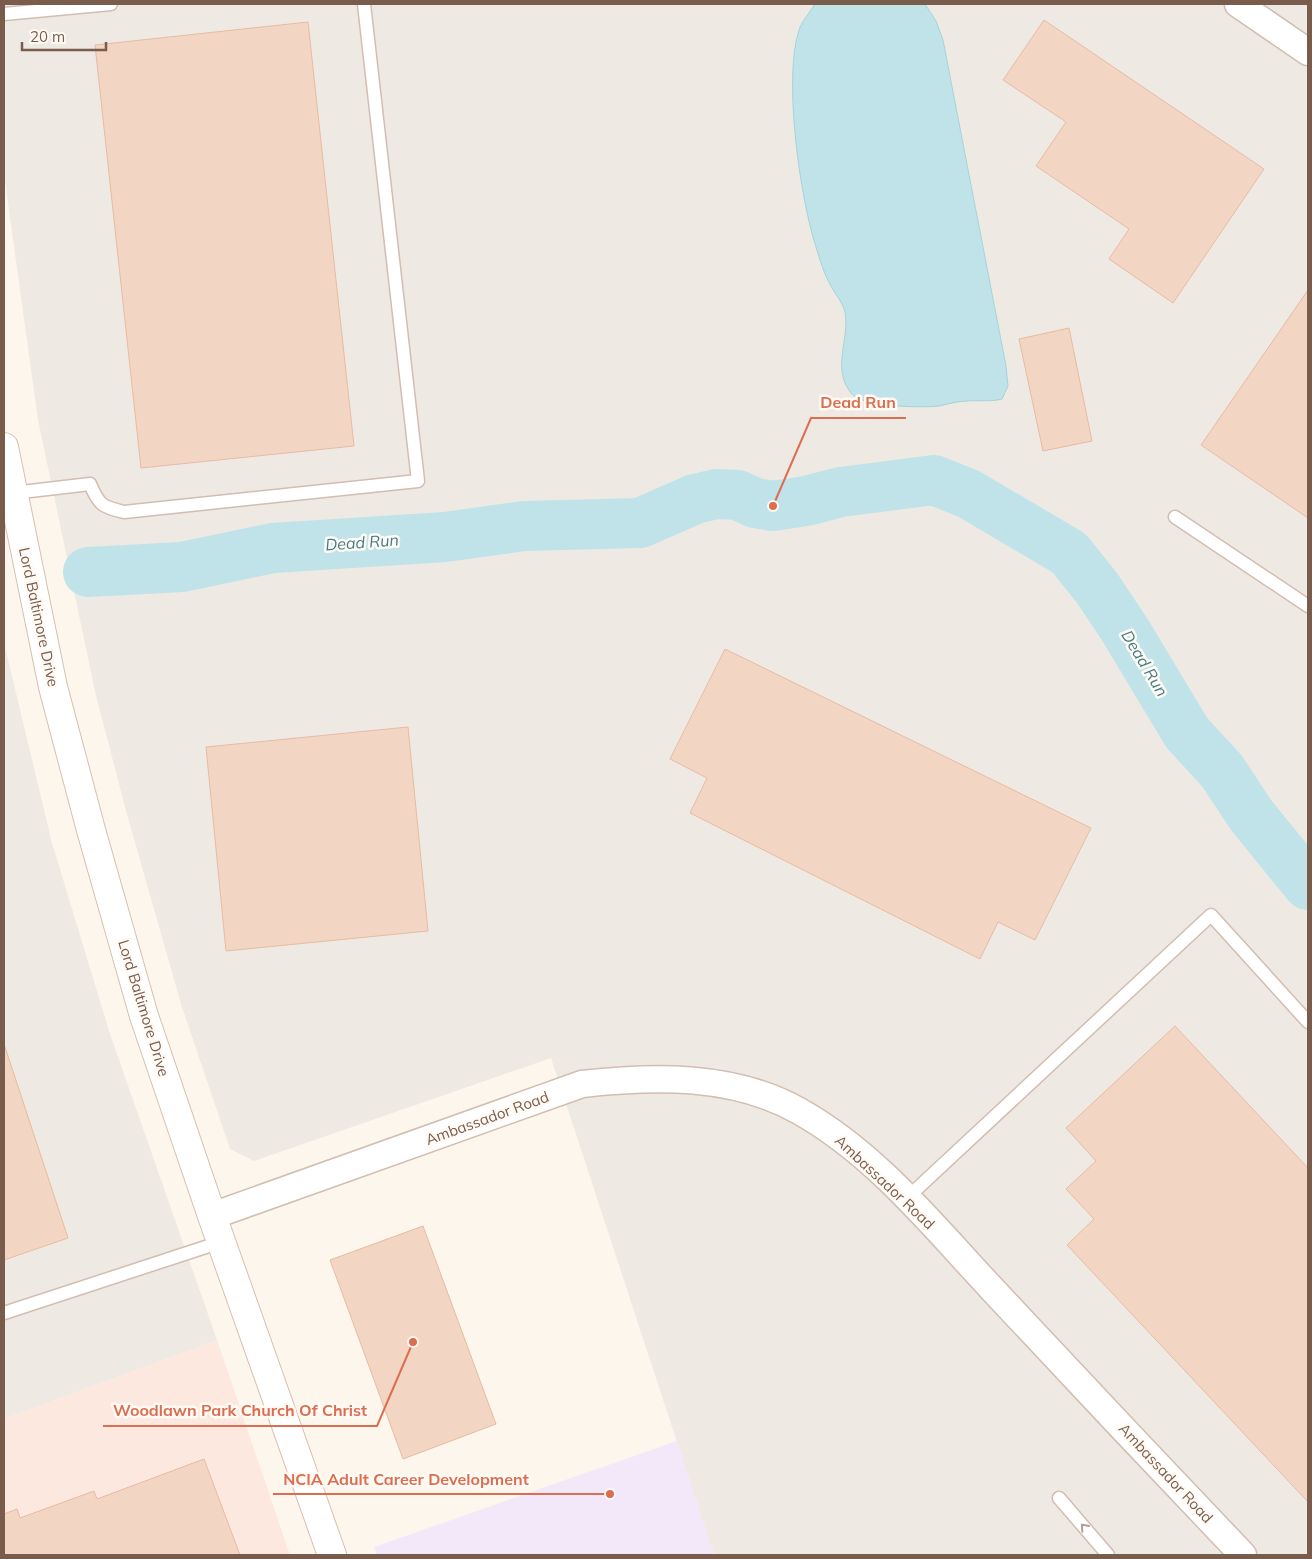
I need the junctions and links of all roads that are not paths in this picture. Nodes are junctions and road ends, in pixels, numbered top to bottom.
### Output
1 (111, 4) edge
2 (364, 4) edge
3 (1255, 8) edge
4 (4, 14) edge
5 (1308, 52) edge
6 (4, 448) edge
7 (13, 493) junction
8 (1175, 517) dead end
9 (1308, 606) edge
10 (1308, 1022) edge
11 (907, 1198) junction
12 (212, 1216) junction
13 (221, 1242) junction
14 (4, 1313) edge
15 (1059, 1498) dead end
16 (332, 1555) edge
17 (1108, 1555) edge
18 (1242, 1555) edge

1 - 4 lane
2 - 7 lane
3 - 5 street
6 - 7 main road, Lord Baltimore Drive
7 - 12 main road, Lord Baltimore Drive
8 - 9 lane
10 - 11 lane
11 - 12 street, Ambassador Road
11 - 18 street, Ambassador Road
12 - 13 main road, Lord Baltimore Drive
13 - 14 lane
13 - 16 main road, Lord Baltimore Drive
17 -> 15 lane

